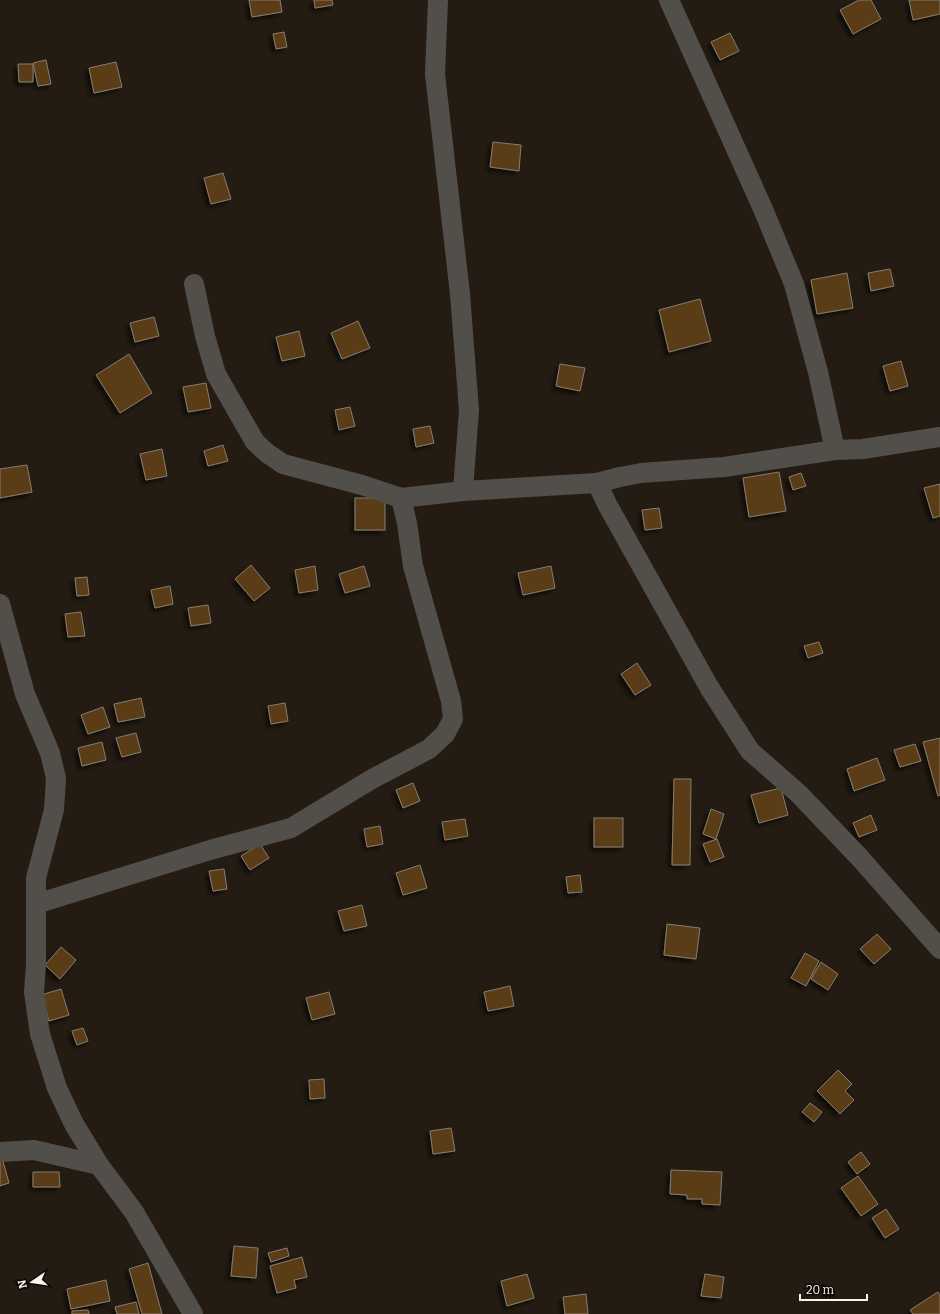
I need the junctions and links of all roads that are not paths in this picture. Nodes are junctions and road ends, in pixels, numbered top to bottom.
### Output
1 (438, 0) edge
2 (669, 0) edge
3 (194, 284) dead end
4 (940, 437) edge
5 (835, 450) junction
6 (597, 483) junction
7 (463, 491) junction
8 (401, 498) junction
9 (0, 604) edge
10 (36, 904) junction
11 (940, 949) edge
12 (0, 1152) edge
13 (99, 1165) junction
14 (193, 1314) edge

1 - 7 street
2 - 5 street
3 - 8 street
4 - 5 street
5 - 6 street
6 - 7 street
6 - 11 street
7 - 8 street
8 - 10 street
9 - 10 street
10 - 13 street
12 - 13 street
13 - 14 street

